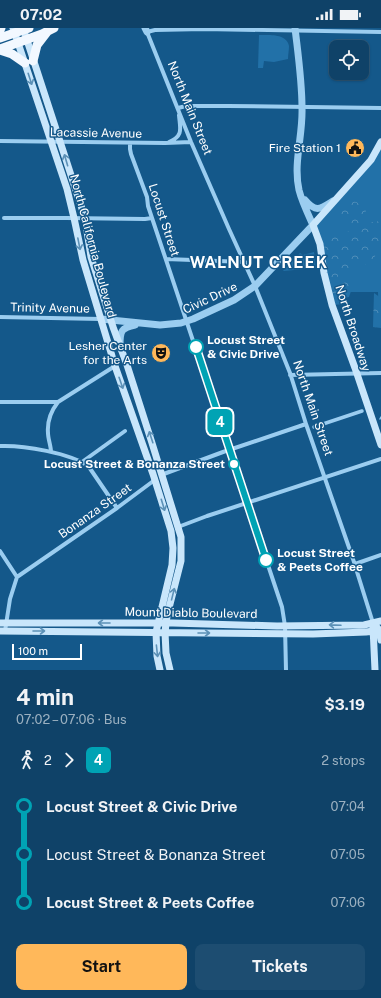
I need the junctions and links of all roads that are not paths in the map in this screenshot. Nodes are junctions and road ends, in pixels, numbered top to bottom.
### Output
1 (25, 29) edge
2 (51, 30) edge
3 (146, 30) edge
4 (295, 30) edge
5 (14, 31) edge
6 (381, 32) edge
7 (0, 38) edge
8 (22, 41) junction
9 (0, 50) edge
10 (29, 62) junction
11 (302, 106) junction
12 (178, 108) junction
13 (381, 108) edge
14 (0, 141) edge
15 (50, 142) junction
16 (191, 142) junction
17 (381, 142) edge
18 (60, 143) junction
19 (130, 143) junction
20 (165, 143) junction
21 (300, 194) junction
22 (335, 200) junction
23 (4, 218) dead end
24 (74, 218) junction
25 (85, 218) junction
26 (152, 218) junction
27 (313, 225) junction
28 (166, 259) junction
29 (244, 262) junction
30 (255, 286) junction
31 (0, 317) edge
32 (101, 319) junction
33 (110, 319) junction
34 (187, 321) junction
35 (142, 324) junction
36 (120, 345) junction
37 (115, 366) junction
38 (357, 373) junction
39 (381, 373) edge
40 (290, 375) junction
41 (0, 402) edge
42 (58, 402) junction
43 (362, 411) dead end
44 (306, 424) junction
45 (314, 427) dead end
46 (125, 432) dead end
47 (381, 445) edge
48 (0, 446) edge
49 (230, 449) junction
50 (51, 452) junction
51 (381, 459) edge
52 (82, 462) junction
53 (162, 475) junction
54 (324, 478) junction
55 (155, 480) junction
56 (247, 503) junction
57 (117, 508) junction
58 (178, 527) junction
59 (0, 551) edge
60 (381, 554) edge
61 (355, 564) junction
62 (17, 577) junction
63 (377, 622) edge
64 (3, 623) edge
65 (157, 623) junction
66 (166, 623) junction
67 (285, 630) junction
68 (377, 630) edge
69 (2, 631) edge
70 (156, 632) junction
71 (165, 632) junction
72 (381, 640) edge
73 (160, 670) edge
74 (170, 670) edge
75 (286, 670) edge
76 (375, 670) edge

1 - 5 highway
1 - 8 main road, North California Boulevard
2 - 8 highway
2 - 10 highway
3 - 4 street
3 - 12 street, North Main Street
4 - 6 street
4 - 11 street, North Broadway
5 - 7 highway
5 - 8 main road, North California Boulevard
8 - 9 highway
8 - 10 main road, North California Boulevard
9 - 10 highway
10 -> 15 main road, North California Boulevard
10 - 18 main road, North California Boulevard
11 - 12 street
11 - 13 street
11 - 21 street, North Broadway
12 - 16 street, North Main Street
12 - 20 street
14 - 15 street, Lacassie Avenue
15 - 18 street, Lacassie Avenue
15 - 24 main road, North California Boulevard
16 - 20 street, Lacassie Avenue
16 - 29 street, North Main Street
17 - 22 main road, Civic Drive
18 - 19 street, Lacassie Avenue
25 -> 18 main road, North California Boulevard
19 - 20 street, Lacassie Avenue
19 - 26 street, Locust Street
21 - 22 street
21 - 27 street, North Broadway
22 - 27 main road, Civic Drive
23 - 24 street
24 - 25 street
24 -> 32 main road, North California Boulevard
25 - 26 street
25 - 33 main road, North California Boulevard
26 - 28 street, Locust Street
27 - 30 street, Civic Drive
27 - 38 main road, North Broadway
28 - 29 street
28 - 34 street, Locust Street
29 - 30 street, North Main Street
30 - 34 street, Civic Drive
30 - 40 street, North Main Street
31 - 32 street, Trinity Avenue
32 - 33 street, Civic Drive
32 - 37 main road, North California Boulevard
33 - 35 street, Civic Drive
33 - 36 main road, North California Boulevard
34 - 35 street, Civic Drive
34 - 49 street, Locust Street
35 - 36 street
53 -> 36 main road, North California Boulevard
37 - 42 street
37 -> 55 main road, North California Boulevard
38 - 39 street
38 - 40 street
38 - 47 main road, North Broadway
40 - 44 street, North Main Street
41 - 42 street
42 - 50 street
43 - 45 street
44 - 49 street, Bonanza Street
44 - 54 street, North Main Street
46 - 52 street
48 - 50 street
49 - 53 street, Bonanza Street
49 - 56 street, Locust Street
50 - 52 street
51 - 54 street
52 - 57 street
53 - 55 street, Bonanza Street
53 - 58 main road, North California Boulevard
54 - 56 street
54 - 61 street, North Main Street
55 - 57 street, Bonanza Street
55 -> 65 main road, North California Boulevard
56 - 58 street
56 - 67 street, Locust Street
57 - 62 street, Bonanza Street
66 -> 58 main road, North California Boulevard
59 - 62 street
60 - 61 street
61 - 63 street, North Main Street
62 - 64 street
63 -> 67 main road, Mount Diablo Boulevard
63 - 68 main road
65 -> 64 main road, Mount Diablo Boulevard
64 - 69 street
65 - 66 main road, Mount Diablo Boulevard
65 - 70 main road, North California Boulevard
66 - 67 main road, Mount Diablo Boulevard
66 - 71 main road, North California Boulevard
67 - 68 main road, Mount Diablo Boulevard
71 -> 67 main road, Mount Diablo Boulevard
67 - 75 street, Locust Street
68 - 72 main road
68 - 76 main road
69 -> 70 main road, Mount Diablo Boulevard
70 - 71 main road, Mount Diablo Boulevard
70 -> 73 main road, North California Boulevard
71 - 74 main road, North California Boulevard

